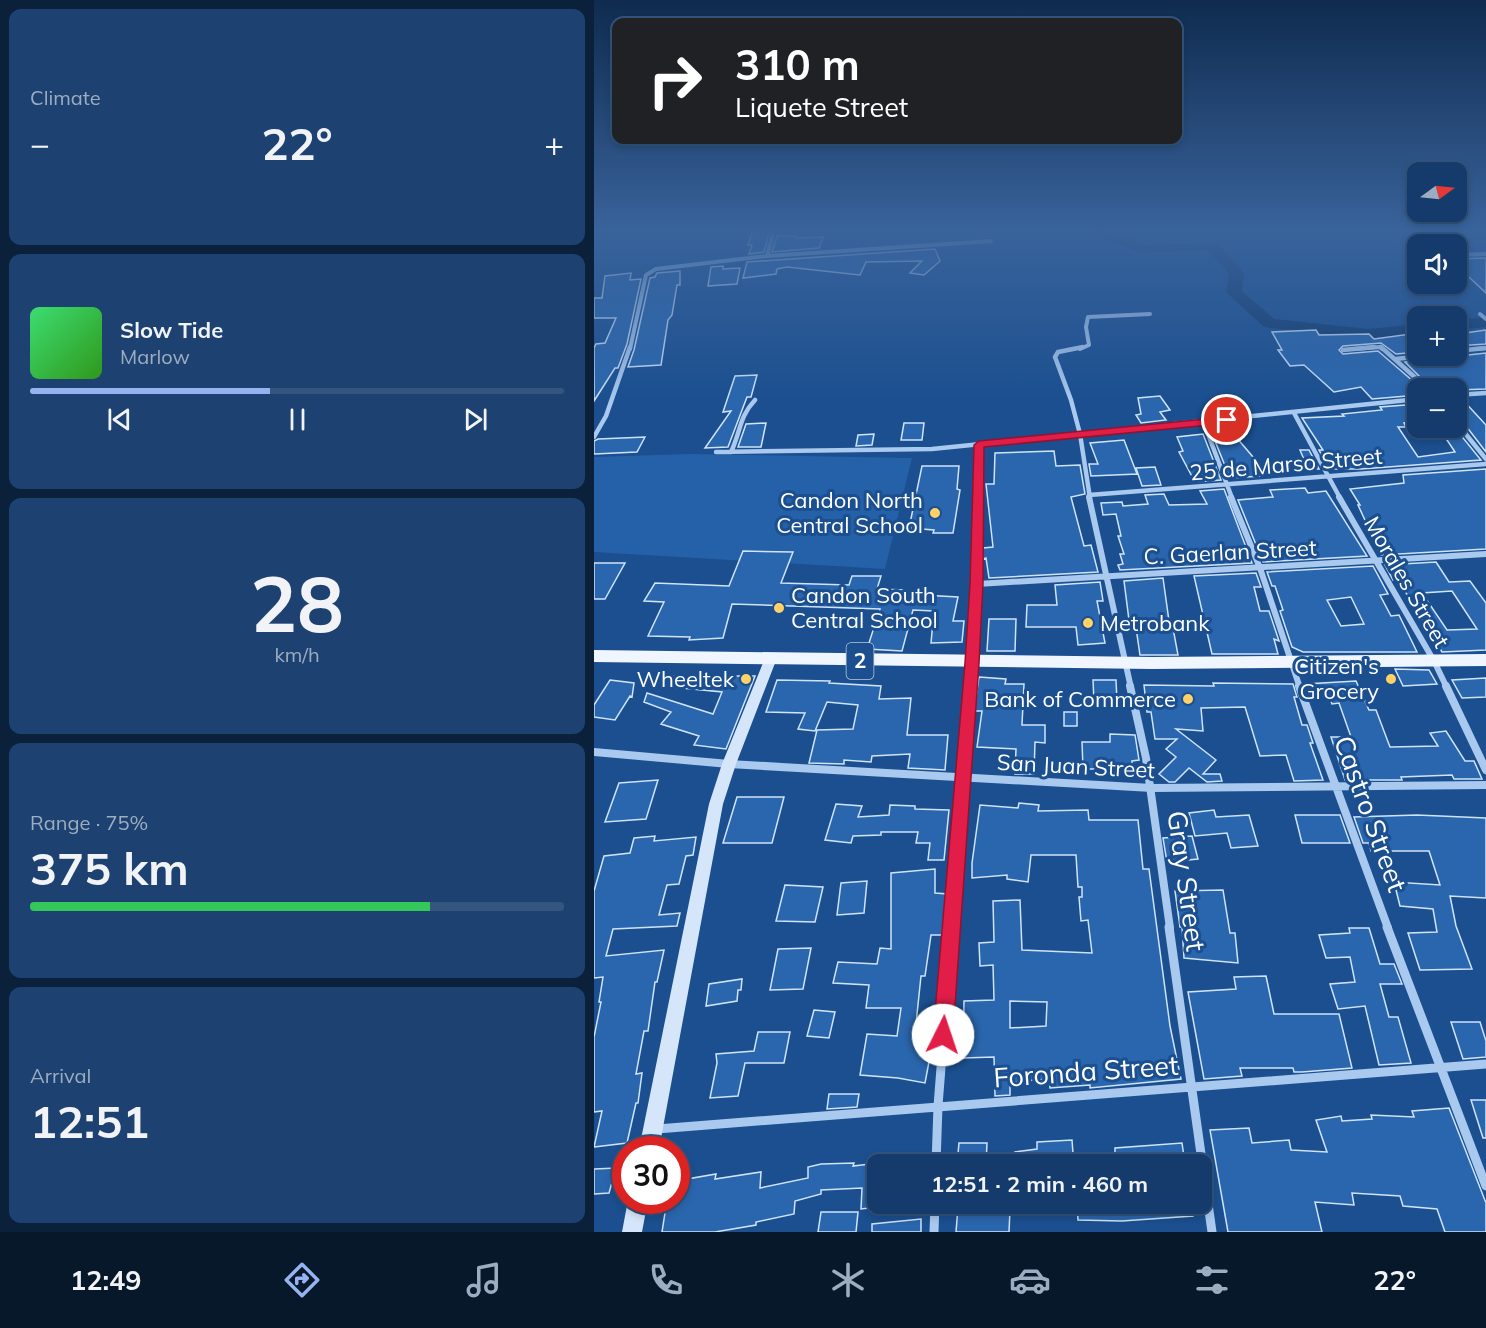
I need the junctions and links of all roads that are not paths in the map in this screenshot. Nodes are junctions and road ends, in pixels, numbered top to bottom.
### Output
1 (644, 287) edge
2 (1150, 314) dead end
3 (1480, 314) dead end
4 (1486, 319) edge
5 (1486, 348) edge
6 (1343, 350) dead end
7 (1467, 350) edge
8 (1407, 358) edge
9 (1396, 359) junction
10 (1416, 378) edge
11 (1486, 393) edge
12 (1467, 394) edge
13 (755, 400) dead end
14 (1407, 400) edge
15 (1294, 413) junction
16 (1204, 423) junction
17 (1080, 434) junction
18 (1467, 437) edge
19 (594, 438) edge
20 (979, 445) junction
21 (716, 452) dead end
22 (731, 452) junction
23 (1486, 462) edge
24 (1328, 477) junction
25 (1227, 486) junction
26 (1089, 495) junction
27 (1486, 554) edge
28 (1377, 560) junction
29 (1260, 567) junction
30 (1107, 576) junction
31 (977, 584) junction
32 (594, 656) edge
33 (771, 658) junction
34 (1486, 660) edge
35 (1434, 661) junction
36 (1125, 662) junction
37 (972, 663) junction
38 (1291, 663) junction
39 (594, 752) edge
40 (729, 764) junction
41 (1486, 770) edge
42 (962, 778) junction
43 (1486, 785) edge
44 (1152, 788) junction
45 (1338, 788) junction
46 (1486, 1064) edge
47 (1439, 1067) junction
48 (1193, 1086) junction
49 (938, 1106) junction
50 (653, 1129) junction
51 (652, 1136) edge
52 (936, 1154) edge
53 (1486, 1186) edge
54 (635, 1214) edge
55 (935, 1214) edge
56 (632, 1232) edge
57 (934, 1232) edge
58 (1212, 1232) edge

1 - 19 street
2 - 17 street, Gray Street
3 - 4 street
5 - 7 street
6 - 9 street
8 - 9 street
9 - 10 street
11 - 12 street
13 - 22 street
14 - 15 street
15 - 16 street
15 - 24 street, Morales Street
16 - 17 street
16 - 25 street, Castro Street
17 - 20 street
17 - 26 street, Gray Street
18 - 23 street
20 - 22 street
20 - 31 street
21 - 22 street
23 - 24 street, 25 de Marso Street
24 - 25 street, 25 de Marso Street
24 - 28 street, Morales Street
25 - 26 street, 25 de Marso Street
25 - 29 street, Castro Street
26 - 30 street, Gray Street
27 - 28 street, C. Gaerlan Street
28 - 29 street, C. Gaerlan Street
28 - 35 street, Morales Street
29 - 30 street, C. Gaerlan Street
29 - 38 street, Castro Street
30 - 31 street, C. Gaerlan Street
30 - 36 street, Gray Street
31 - 37 street
32 - 33 main road, 2
33 - 37 main road, 2
33 - 40 main road
34 - 35 main road, 2
35 - 38 main road, 2
35 - 41 street, Morales Street
36 - 37 main road, 2
36 - 38 main road, 2
36 - 44 street, Gray Street
37 - 42 street
38 - 45 street, Castro Street
39 - 40 street, San Juan Street
40 - 42 street, San Juan Street
40 - 50 main road
42 - 44 street, San Juan Street
42 - 49 street
43 - 45 street, San Juan Street
44 - 45 street, San Juan Street
44 - 48 street, Gray Street
45 - 47 street, Castro Street
46 - 47 street, Foronda Street
47 - 48 street, Foronda Street
47 - 53 street, Castro Street
48 - 49 street, Foronda Street
48 - 58 street, Gray Street
49 - 50 street, Foronda Street
49 - 52 street
50 - 51 main road
54 - 56 main road
55 - 57 street

